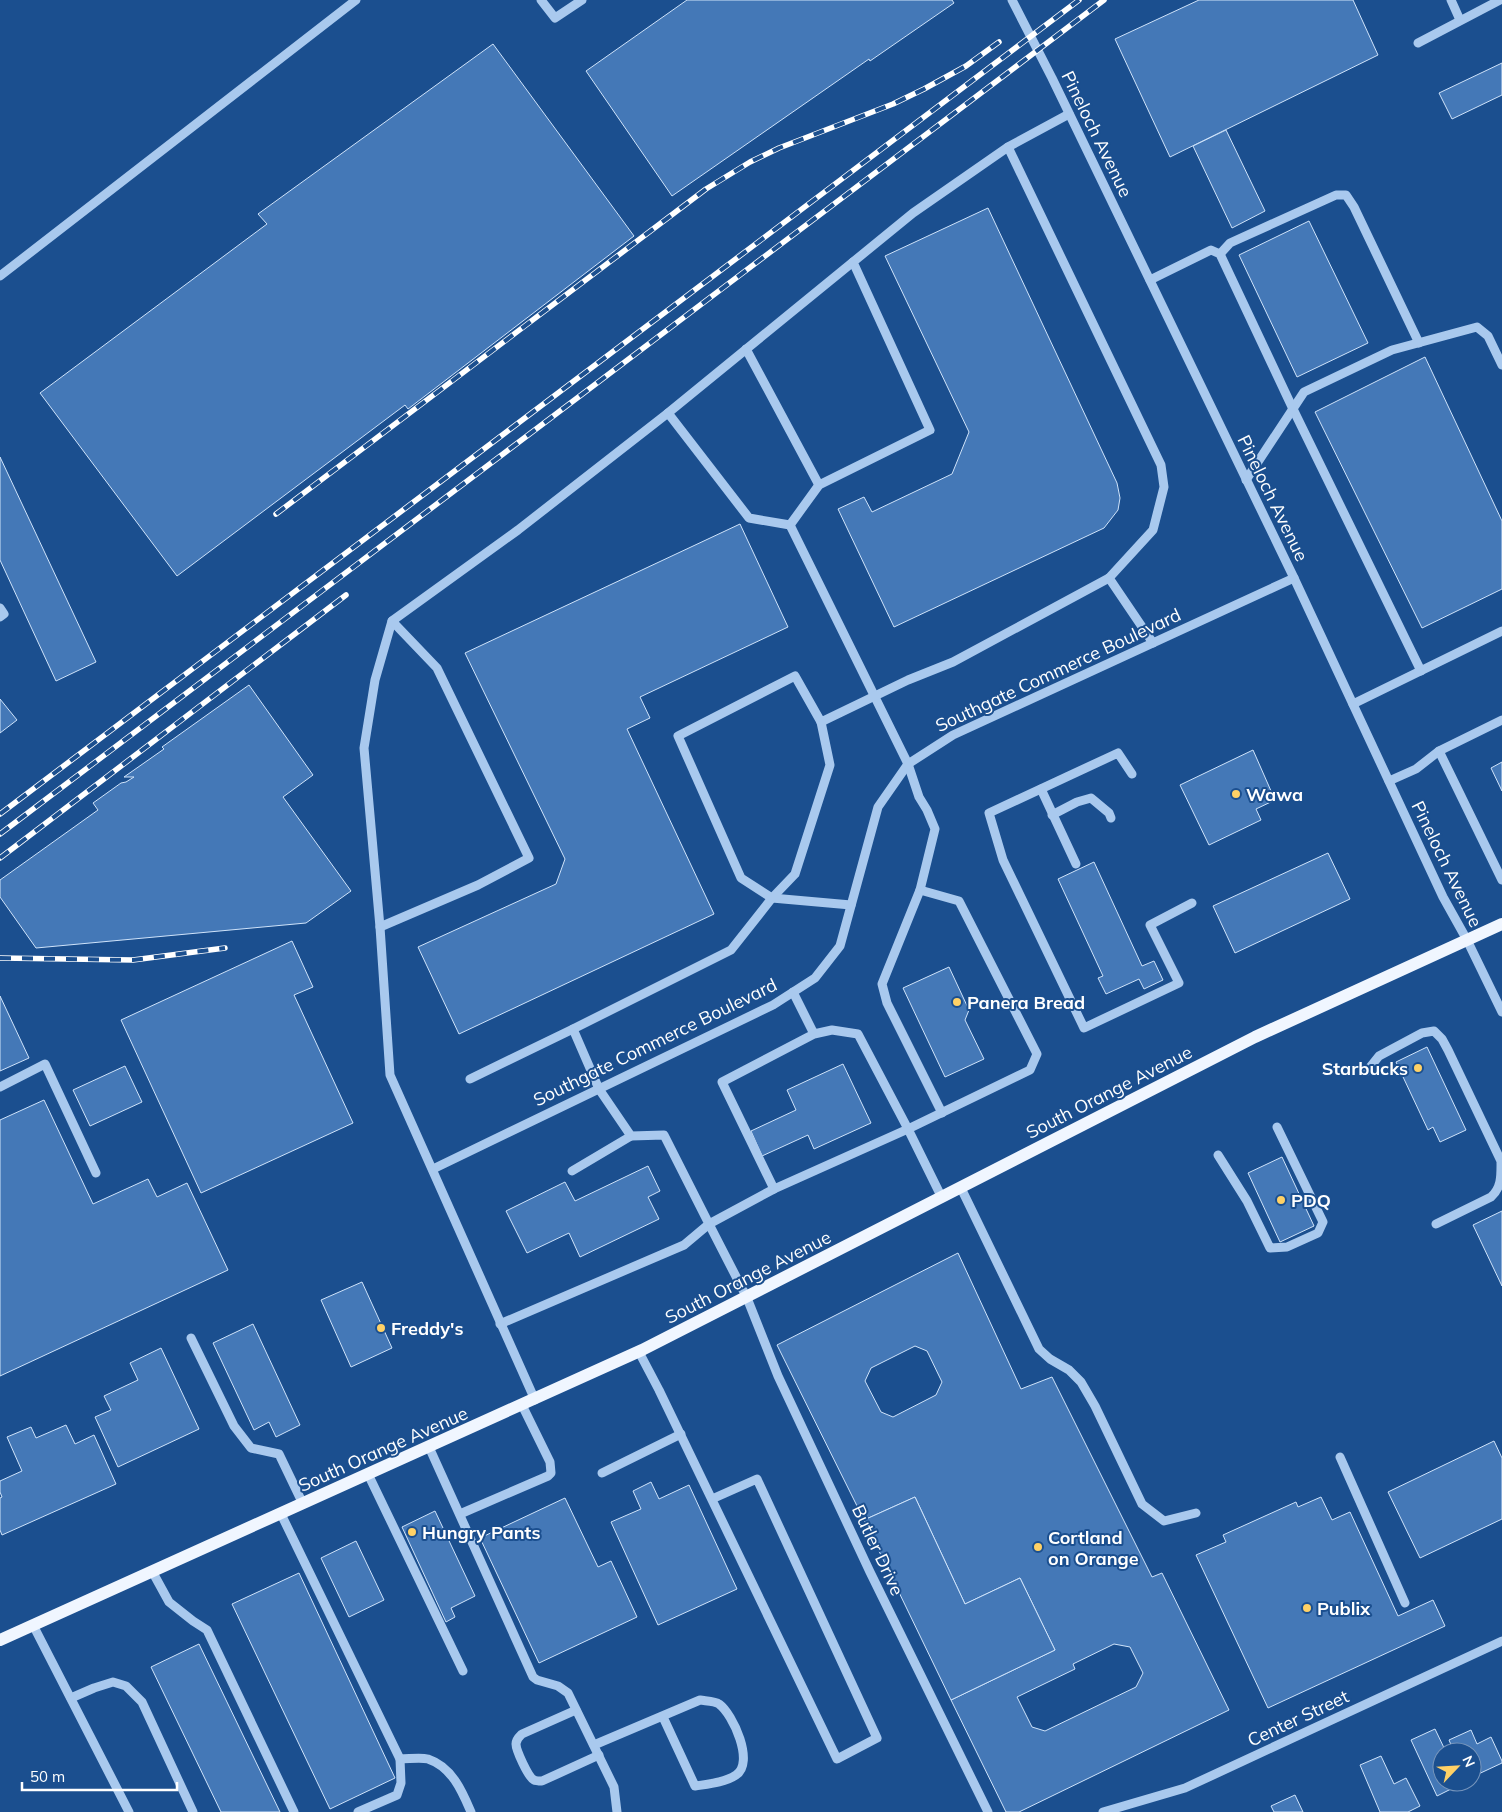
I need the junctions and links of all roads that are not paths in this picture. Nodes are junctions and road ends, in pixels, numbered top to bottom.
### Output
1 (356, 0) edge
2 (541, 0) edge
3 (582, 0) edge
4 (1012, 0) edge
5 (1451, 0) edge
6 (1500, 0) edge
7 (1460, 20) junction
8 (1418, 43) dead end
9 (1069, 114) junction
10 (1008, 147) junction
11 (1220, 254) junction
12 (853, 262) junction
13 (0, 276) edge
14 (1150, 280) junction
15 (1418, 343) junction
16 (746, 349) junction
17 (1502, 365) edge
18 (1293, 409) junction
19 (668, 413) junction
20 (1246, 480) junction
21 (819, 485) junction
22 (790, 525) junction
23 (1109, 578) junction
24 (1294, 578) junction
25 (0, 608) edge
26 (0, 617) edge
27 (392, 621) junction
28 (1502, 631) edge
29 (1153, 643) junction
30 (1420, 671) junction
31 (874, 696) junction
32 (1353, 704) junction
33 (1502, 720) edge
34 (821, 722) junction
35 (1439, 751) junction
36 (908, 764) junction
37 (1132, 774) dead end
38 (1389, 782) junction
39 (1041, 789) junction
40 (1052, 815) junction
41 (1111, 818) dead end
42 (1076, 864) dead end
43 (1502, 880) edge
44 (920, 890) junction
45 (772, 898) junction
46 (1192, 903) dead end
47 (851, 906) junction
48 (1502, 924) edge
49 (380, 927) junction
50 (1467, 940) junction
51 (793, 992) junction
52 (1502, 1012) edge
53 (573, 1029) junction
54 (814, 1034) junction
55 (1367, 1071) dead end
56 (470, 1078) dead end
57 (0, 1087) edge
58 (599, 1089) junction
59 (942, 1113) junction
60 (1276, 1127) dead end
61 (908, 1129) junction
62 (631, 1136) junction
63 (1218, 1155) dead end
64 (433, 1169) junction
65 (572, 1171) dead end
66 (96, 1173) dead end
67 (961, 1188) junction
68 (774, 1189) junction
69 (942, 1198) junction
70 (710, 1224) junction
71 (1436, 1224) dead end
72 (747, 1298) junction
73 (500, 1324) junction
74 (192, 1338) dead end
75 (638, 1352) junction
76 (535, 1400) junction
77 (522, 1405) junction
78 (681, 1434) junction
79 (429, 1447) junction
80 (1340, 1457) dead end
81 (602, 1472) dead end
82 (368, 1474) junction
83 (712, 1499) junction
84 (303, 1504) junction
85 (1196, 1513) dead end
86 (281, 1514) junction
87 (460, 1514) junction
88 (152, 1571) junction
89 (1405, 1603) dead end
90 (33, 1625) junction
91 (0, 1640) edge
92 (1502, 1640) edge
93 (463, 1671) dead end
94 (71, 1698) junction
95 (576, 1710) junction
96 (663, 1717) junction
97 (594, 1745) junction
98 (599, 1755) junction
99 (400, 1759) junction
100 (129, 1812) edge
101 (193, 1812) edge
102 (294, 1812) edge
103 (358, 1812) edge
104 (471, 1812) edge
105 (617, 1812) edge
106 (988, 1812) edge
107 (1103, 1812) edge

1 - 13 street
2 - 3 street
4 - 9 street, Pineloch Avenue
5 - 7 street
6 - 7 street
7 - 8 street
9 - 10 street
9 - 14 street, Pineloch Avenue
10 - 12 street
10 - 23 street
11 - 14 street
11 - 15 street
11 - 18 street
12 - 16 street
12 - 21 street
14 - 20 street, Pineloch Avenue
15 - 17 street
15 - 18 street
16 - 19 street
16 - 21 street
18 - 20 street
18 - 30 street
19 - 22 street
19 - 27 street
20 - 24 street, Pineloch Avenue
21 - 22 street
22 - 31 street
23 - 29 street
23 - 31 street
24 - 29 street, Southgate Commerce Boulevard
24 - 32 street, Pineloch Avenue
25 - 26 street
27 - 49 street
27 - 49 street
28 - 30 street
29 - 36 street, Southgate Commerce Boulevard
30 - 32 street
31 - 34 street
31 - 36 street
32 - 38 street, Pineloch Avenue
33 - 35 street
34 - 45 street
34 - 45 street
35 - 38 street
35 - 43 street
36 - 44 street
36 - 47 street, Southgate Commerce Boulevard
37 - 39 street
38 - 50 street, Pineloch Avenue
39 - 40 street
39 - 46 street
40 - 41 street
40 - 42 street
44 - 59 street
44 - 59 street
45 - 47 street
45 - 53 street
47 - 51 street, Southgate Commerce Boulevard
48 - 50 main road, South Orange Avenue
49 - 64 street
50 - 52 street, Pineloch Avenue
50 - 67 main road, South Orange Avenue
51 - 54 street
51 - 58 street, Southgate Commerce Boulevard
53 - 56 street
53 - 58 street
54 - 61 street
54 - 68 street
55 - 71 street
57 - 66 street
58 - 62 street
58 - 64 street, Southgate Commerce Boulevard
59 - 61 street
60 - 63 street
61 - 68 street
61 - 69 street
62 - 65 street
62 - 70 street, Butler Drive
64 - 73 street
67 - 69 main road, South Orange Avenue
67 - 85 street
68 - 70 street
69 - 72 main road, South Orange Avenue
70 - 72 street, Butler Drive
70 - 73 street
72 - 75 main road, South Orange Avenue
72 - 106 street, Butler Drive
73 - 76 street
74 - 84 street
75 - 76 main road, South Orange Avenue
75 - 78 street
76 - 77 main road, South Orange Avenue
77 - 79 main road, South Orange Avenue
77 - 87 street
78 - 81 street
78 - 83 street
79 - 82 main road, South Orange Avenue
79 - 87 street
80 - 89 street
82 - 84 main road, South Orange Avenue
82 - 93 street
83 - 83 street
84 - 86 main road, South Orange Avenue
86 - 88 main road, South Orange Avenue
86 - 99 street
87 - 95 street
88 - 90 main road, South Orange Avenue
88 - 102 street
90 - 91 main road, South Orange Avenue
90 - 94 street
92 - 107 street, Center Street
94 - 100 street
94 - 101 street
95 - 97 street
95 - 98 street
96 - 96 street
96 - 97 street
97 - 98 street
98 - 105 street
99 - 103 street
99 - 104 street

